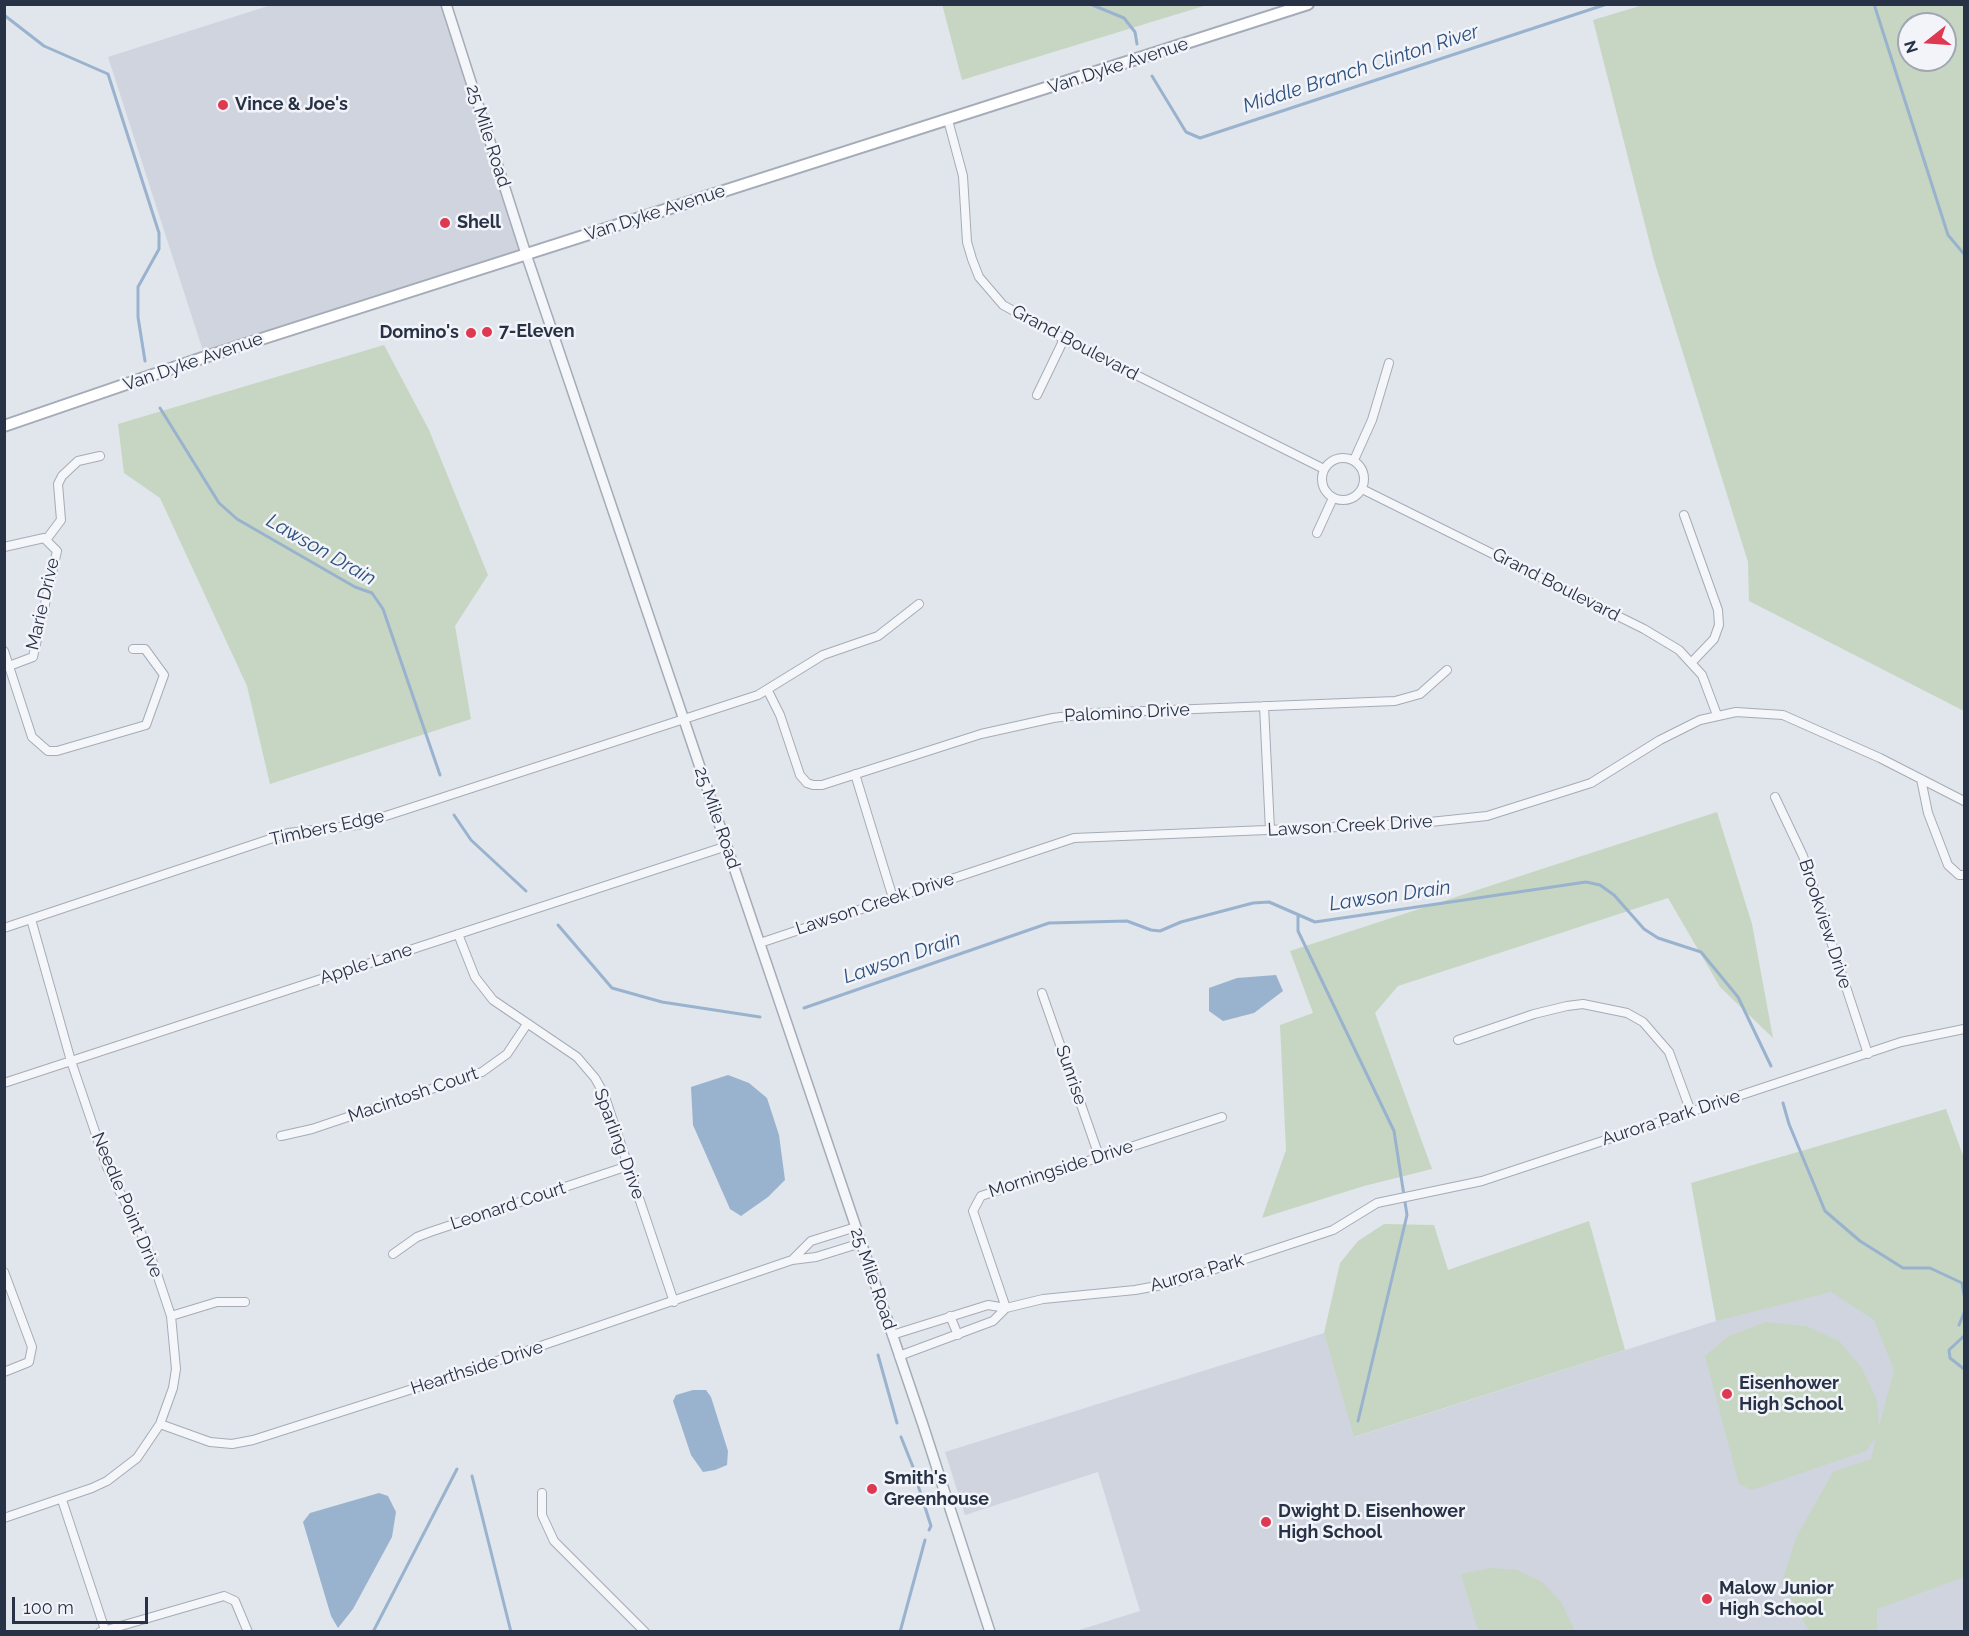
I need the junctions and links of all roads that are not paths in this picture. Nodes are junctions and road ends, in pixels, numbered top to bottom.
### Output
1 (446, 4) edge
2 (1308, 4) edge
3 (948, 120) junction
4 (526, 254) junction
5 (1064, 339) junction
6 (1389, 363) dead end
7 (1036, 395) dead end
8 (4, 426) edge
9 (100, 456) dead end
10 (1354, 460) junction
11 (1324, 469) junction
12 (1362, 489) junction
13 (1333, 498) junction
14 (1684, 515) dead end
15 (1317, 533) dead end
16 (46, 540) junction
17 (4, 548) edge
18 (919, 604) dead end
19 (133, 649) dead end
20 (4, 651) edge
21 (1692, 662) junction
22 (9, 666) junction
23 (1447, 670) dead end
24 (768, 691) junction
25 (1264, 706) junction
26 (1717, 715) junction
27 (684, 718) junction
28 (855, 774) junction
29 (1921, 779) junction
30 (1774, 797) dead end
31 (1965, 801) edge
32 (1270, 830) junction
33 (727, 846) junction
34 (1965, 875) edge
35 (893, 898) junction
36 (31, 920) junction
37 (4, 928) edge
38 (458, 934) junction
39 (760, 943) junction
40 (1042, 993) dead end
41 (527, 1024) junction
42 (1965, 1029) edge
43 (1458, 1040) dead end
44 (1868, 1054) junction
45 (71, 1061) junction
46 (4, 1083) edge
47 (1691, 1112) junction
48 (1222, 1117) dead end
49 (281, 1136) dead end
50 (1100, 1156) junction
51 (628, 1166) junction
52 (1377, 1203) joint
53 (856, 1227) junction
54 (861, 1243) junction
55 (393, 1254) dead end
56 (792, 1260) junction
57 (4, 1272) edge
58 (245, 1302) dead end
59 (674, 1302) junction
60 (1006, 1308) junction
61 (171, 1316) junction
62 (950, 1316) junction
63 (892, 1335) junction
64 (958, 1335) junction
65 (899, 1356) junction
66 (4, 1372) edge
67 (160, 1424) junction
68 (542, 1493) dead end
69 (62, 1500) junction
70 (4, 1518) edge
71 (102, 1631) edge
72 (248, 1632) edge
73 (645, 1632) edge
74 (990, 1632) edge

1 - 4 street, 25 Mile Road
2 - 3 main road, Van Dyke Avenue
3 - 4 main road, Van Dyke Avenue
3 - 5 street, Grand Boulevard
4 - 8 main road, Van Dyke Avenue
4 - 27 street, 25 Mile Road
5 - 7 street
5 - 11 street, Grand Boulevard
6 - 10 street
9 - 16 street
10 - 11 street
10 - 12 street
11 - 13 street
12 - 13 street
12 - 21 street, Grand Boulevard
13 - 15 street
14 - 21 street
16 - 17 street, Marie Drive
16 - 22 street, Marie Drive
18 - 24 street, Timbers Edge
19 - 22 street
20 - 22 street
21 - 26 street, Grand Boulevard
23 - 25 street, Palomino Drive
24 - 27 street, Timbers Edge
24 - 28 street, Palomino Drive
25 - 28 street, Palomino Drive
25 - 32 street
26 - 29 street, Lawson Creek Drive
26 - 32 street, Lawson Creek Drive
27 - 33 street, 25 Mile Road
27 - 36 street, Timbers Edge
28 - 35 street
29 - 31 street, Lawson Creek Drive
29 - 34 street
30 - 44 street, Brookview Drive
32 - 35 street, Lawson Creek Drive
33 - 38 street, Apple Lane
33 - 39 street, 25 Mile Road
35 - 39 street, Lawson Creek Drive
36 - 37 street, Timbers Edge
36 - 45 street, Needle Point Drive
38 - 41 street, Sparling Drive
38 - 45 street, Apple Lane
39 - 53 street, 25 Mile Road
40 - 50 street, Sunrise
41 - 49 street, Macintosh Court
41 - 51 street, Sparling Drive
42 - 44 street, Aurora Park Drive
43 - 47 street
44 - 47 street, Aurora Park Drive
45 - 46 street, Apple Lane
45 - 61 street, Needle Point Drive
47 - 52 street, Aurora Park Drive
48 - 50 street, Morningside Drive
50 - 60 street, Morningside Drive
51 - 55 street, Leonard Court
51 - 59 street, Sparling Drive
52 - 60 street, Aurora Park
53 - 54 street, 25 Mile Road
53 - 56 street, Hearthside Drive
54 - 56 street, Hearthside Drive
54 - 63 street, 25 Mile Road
56 - 59 street, Hearthside Drive
57 - 66 street
58 - 61 street
59 - 67 street, Hearthside Drive
60 - 62 street, Aurora Park
60 - 64 street, Aurora Park
61 - 67 street, Needle Point Drive
62 - 63 street, Aurora Park
62 - 64 street
63 - 65 street, 25 Mile Road
64 - 65 street, Aurora Park
65 - 74 street, 25 Mile Road
67 - 69 street, Needle Point Drive
68 - 73 street
69 - 70 street, Needle Point Drive
69 - 71 street
71 - 72 street

